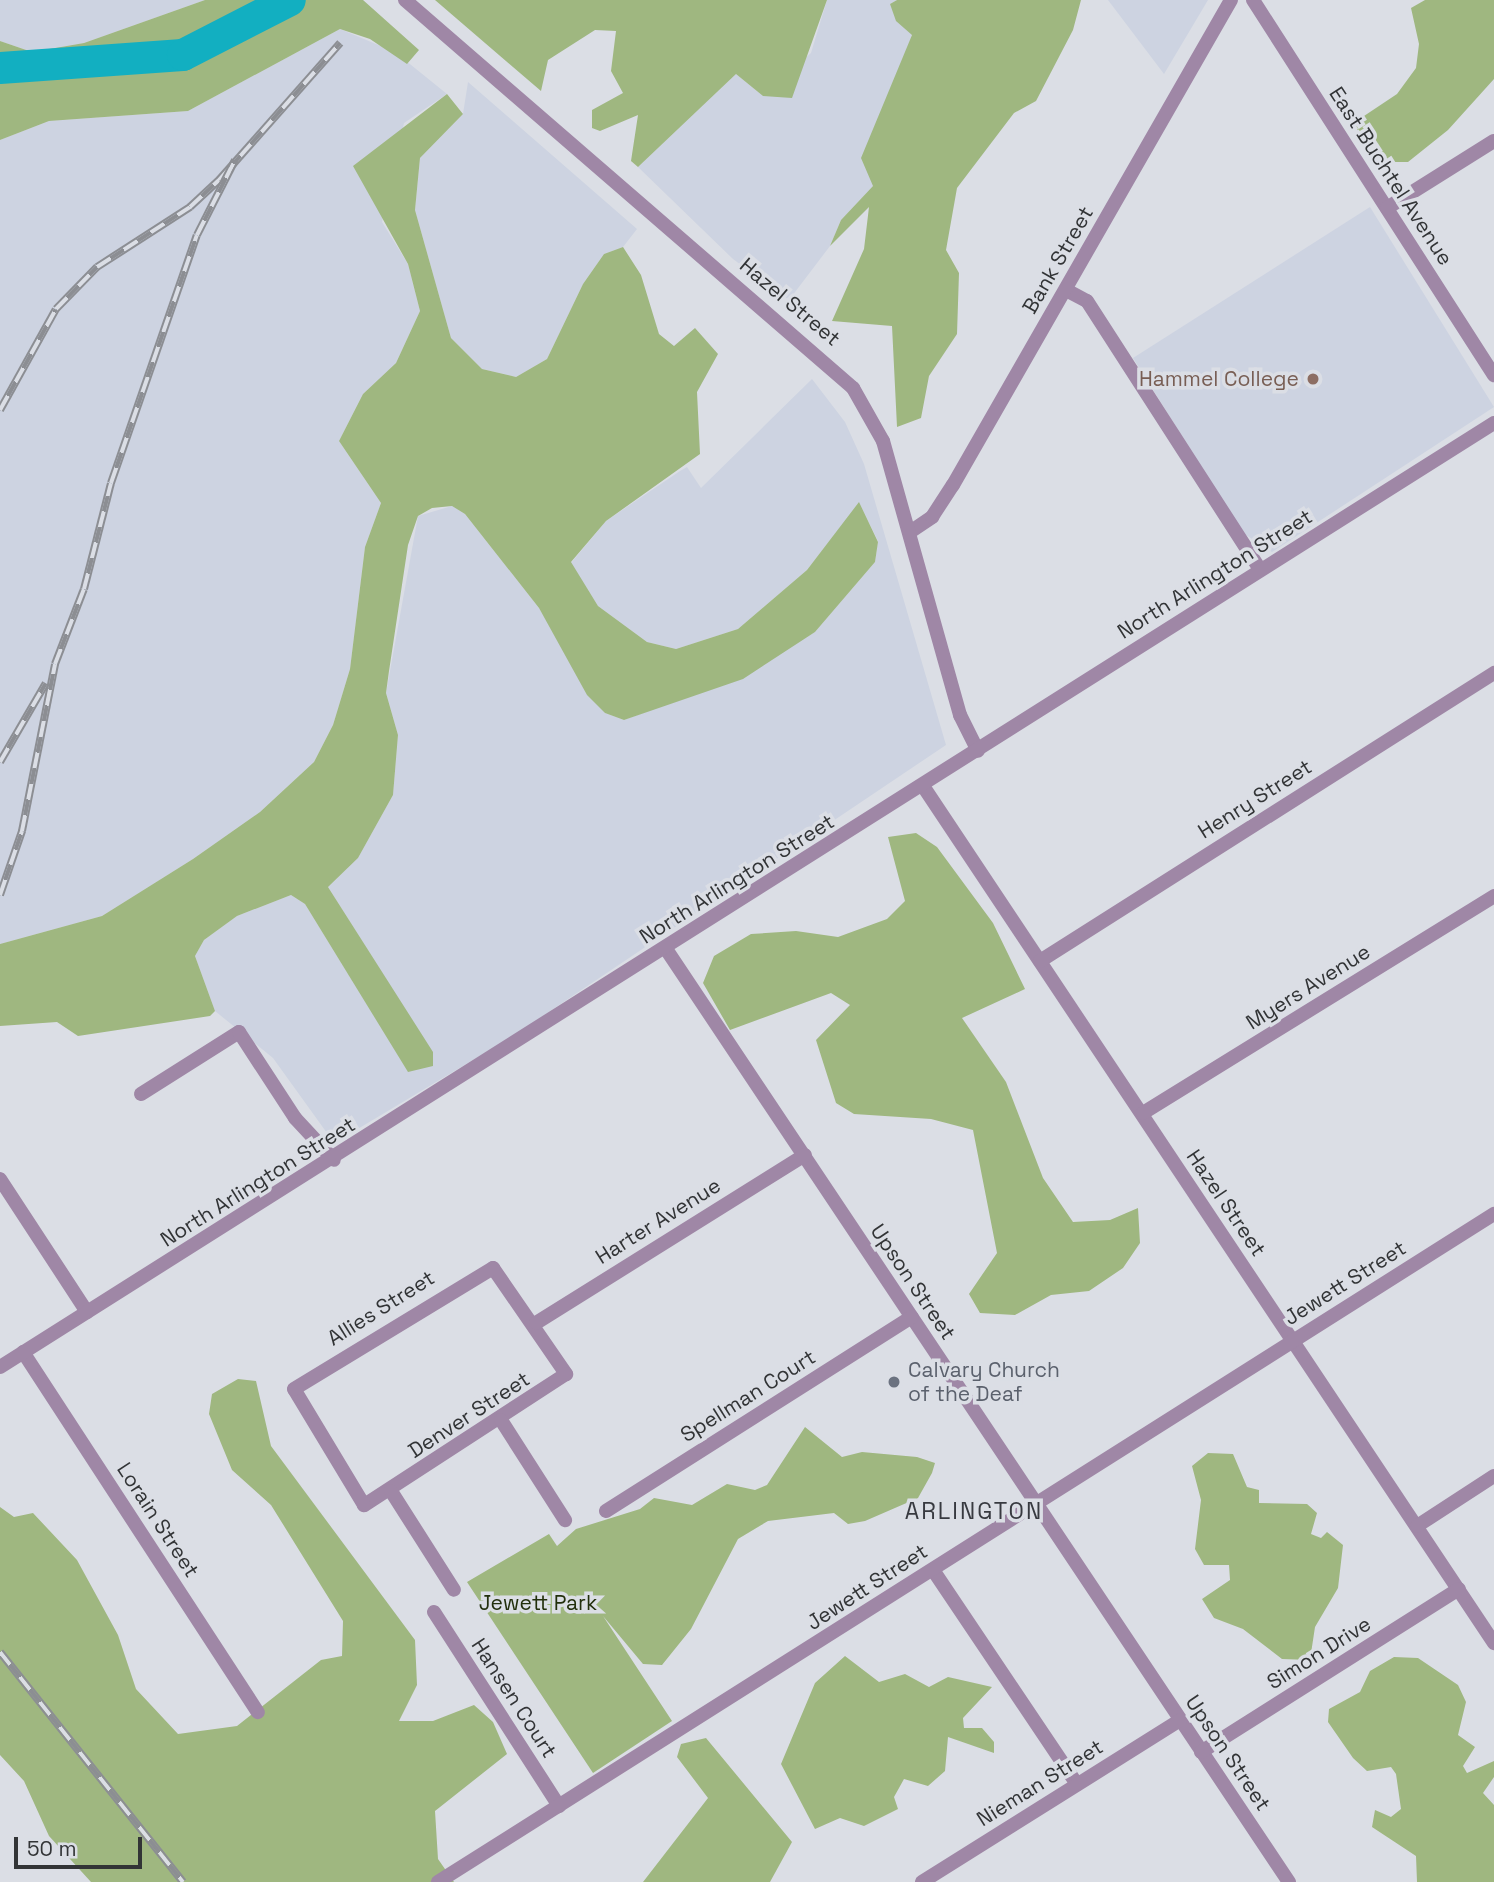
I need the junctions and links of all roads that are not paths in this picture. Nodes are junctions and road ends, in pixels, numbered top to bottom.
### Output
1 (405, 0) edge
2 (1231, 0) edge
3 (1252, 0) edge
4 (1494, 141) edge
5 (1387, 208) junction
6 (1068, 291) junction
7 (1494, 375) edge
8 (1494, 423) edge
9 (910, 532) junction
10 (1260, 569) junction
11 (1494, 673) edge
12 (978, 751) junction
13 (923, 786) junction
14 (1494, 896) edge
15 (666, 949) junction
16 (1040, 961) junction
17 (141, 1094) dead end
18 (1143, 1113) junction
19 (805, 1155) junction
20 (334, 1160) junction
21 (0, 1179) edge
22 (1494, 1214) edge
23 (87, 1312) junction
24 (912, 1317) junction
25 (536, 1324) junction
26 (1293, 1341) junction
27 (23, 1352) junction
28 (0, 1367) edge
29 (501, 1420) junction
30 (1494, 1476) edge
31 (391, 1490) junction
32 (1037, 1504) junction
33 (364, 1505) joint
34 (606, 1511) dead end
35 (565, 1520) dead end
36 (1417, 1526) junction
37 (933, 1570) junction
38 (1459, 1589) junction
39 (454, 1590) dead end
40 (434, 1612) dead end
41 (1494, 1643) edge
42 (258, 1712) dead end
43 (1180, 1720) junction
44 (1201, 1752) junction
45 (1077, 1784) junction
46 (559, 1806) junction
47 (438, 1882) edge
48 (922, 1882) edge
49 (1289, 1882) edge

1 - 9 street, Hazel Street
2 - 6 street, Bank Street
3 - 5 street, East Buchtel Avenue
4 - 5 street
5 - 7 street, East Buchtel Avenue
6 - 9 street, Bank Street
6 - 10 street
8 - 10 street, North Arlington Street
9 - 12 street, Hazel Street
10 - 12 street, North Arlington Street
11 - 16 street, Henry Street
12 - 13 street, North Arlington Street
13 - 15 street, North Arlington Street
13 - 16 street, Hazel Street
14 - 18 street, Myers Avenue
15 - 19 street, Upson Street
15 - 20 street, North Arlington Street
16 - 18 street, Hazel Street
17 - 20 street
18 - 26 street, Hazel Street
19 - 24 street, Upson Street
19 - 25 street, Harter Avenue
20 - 23 street, North Arlington Street
21 - 23 street
22 - 26 street, Jewett Street
23 - 27 street, North Arlington Street
24 - 32 street, Upson Street
24 - 34 street, Spellman Court
25 - 29 street, Denver Street
25 - 33 street, Allies Street
26 - 32 street, Jewett Street
26 - 36 street, Hazel Street
27 - 28 street, North Arlington Street
27 - 42 street, Lorain Street
29 - 31 street, Denver Street
29 - 35 street
30 - 36 street
31 - 33 street, Denver Street
31 - 39 street
32 - 37 street, Jewett Street
32 - 43 street, Upson Street
36 - 38 street, Hazel Street
37 - 45 street
37 - 46 street, Jewett Street
38 - 41 street, Hazel Street
38 - 44 street, Simon Drive
40 - 46 street, Hansen Court
43 - 44 street, Upson Street
43 - 45 street, Nieman Street
44 - 49 street, Upson Street
45 - 48 street, Nieman Street
46 - 47 street, Jewett Street

